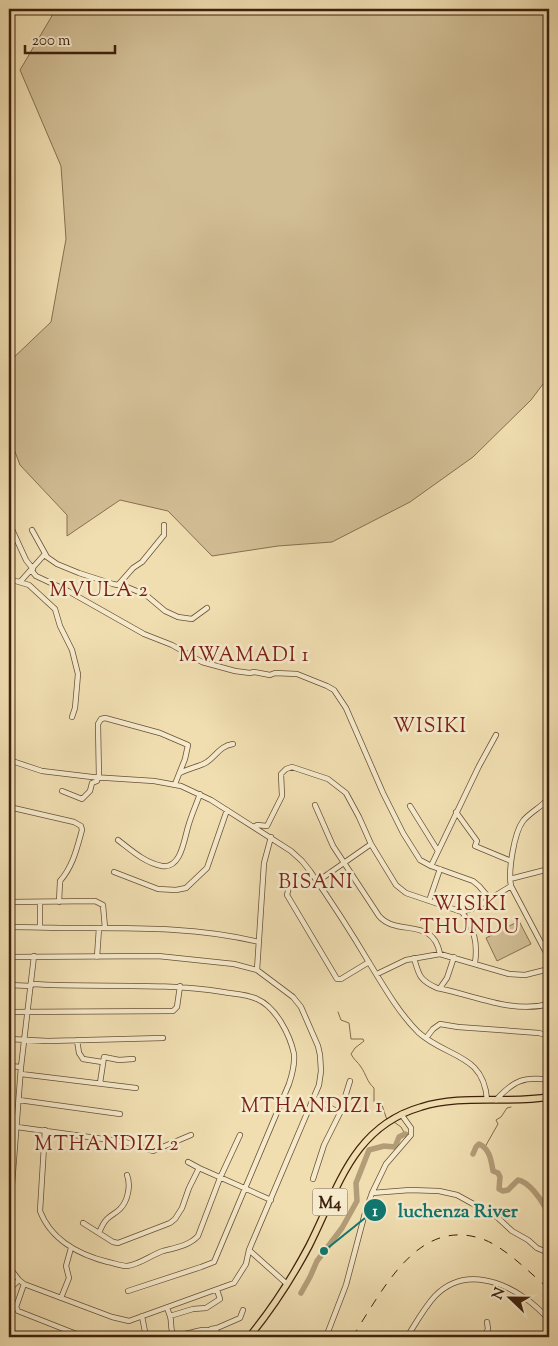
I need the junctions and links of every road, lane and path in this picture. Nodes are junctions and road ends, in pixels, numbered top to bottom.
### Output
1 (9, 523) edge
2 (164, 525) dead end
3 (32, 530) dead end
4 (47, 556) junction
5 (32, 569) junction
6 (9, 579) edge
7 (20, 582) junction
8 (118, 585) junction
9 (206, 608) dead end
10 (72, 717) dead end
11 (496, 735) dead end
12 (233, 744) dead end
13 (9, 760) edge
14 (179, 773) junction
15 (98, 777) junction
16 (174, 784) junction
17 (62, 791) dead end
18 (200, 794) junction
19 (549, 798) edge
20 (315, 805) dead end
21 (9, 806) edge
22 (410, 806) dead end
23 (227, 810) junction
24 (456, 812) junction
25 (254, 827) junction
26 (271, 838) junction
27 (118, 840) dead end
28 (371, 844) junction
29 (438, 850) junction
30 (511, 861) junction
31 (344, 862) junction
32 (431, 866) junction
33 (440, 869) junction
34 (549, 869) edge
35 (310, 871) junction
36 (114, 872) dead end
37 (510, 879) junction
38 (318, 881) junction
39 (511, 886) junction
40 (490, 899) junction
41 (429, 901) junction
42 (9, 902) edge
43 (40, 902) junction
44 (59, 902) junction
45 (477, 907) junction
46 (462, 912) junction
47 (469, 923) junction
48 (9, 926) edge
49 (40, 927) junction
50 (99, 928) junction
51 (105, 928) junction
52 (259, 942) junction
53 (440, 954) junction
54 (34, 956) junction
55 (9, 957) edge
56 (98, 957) junction
57 (454, 957) junction
58 (414, 958) junction
59 (549, 958) edge
60 (369, 962) junction
61 (475, 963) junction
62 (549, 969) edge
63 (257, 970) junction
64 (376, 974) junction
65 (9, 985) edge
66 (32, 985) junction
67 (180, 986) junction
68 (440, 988) junction
69 (549, 1004) edge
70 (9, 1012) edge
71 (28, 1012) junction
72 (549, 1036) edge
73 (163, 1038) dead end
74 (426, 1038) junction
75 (9, 1039) edge
76 (25, 1039) junction
77 (77, 1040) junction
78 (133, 1060) dead end
79 (102, 1062) junction
80 (9, 1066) edge
81 (21, 1067) junction
82 (21, 1074) junction
83 (549, 1080) edge
84 (350, 1081) dead end
85 (100, 1084) junction
86 (136, 1088) dead end
87 (546, 1097) edge
88 (313, 1098) junction
89 (19, 1100) junction
90 (488, 1100) junction
91 (496, 1100) junction
92 (549, 1103) edge
93 (340, 1113) junction
94 (120, 1114) dead end
95 (401, 1114) junction
96 (17, 1126) junction
97 (45, 1130) junction
98 (191, 1134) dead end
99 (240, 1135) dead end
100 (9, 1158) edge
101 (15, 1158) junction
102 (188, 1162) dead end
103 (199, 1168) junction
104 (127, 1175) dead end
105 (220, 1178) junction
106 (313, 1179) dead end
107 (10, 1188) edge
108 (245, 1190) junction
109 (372, 1193) junction
110 (271, 1200) junction
111 (83, 1223) dead end
112 (9, 1224) edge
113 (98, 1233) junction
114 (71, 1248) junction
115 (249, 1250) junction
116 (549, 1253) edge
117 (9, 1267) edge
118 (19, 1280) junction
119 (24, 1284) junction
120 (287, 1284) junction
121 (9, 1289) edge
122 (217, 1290) junction
123 (128, 1291) dead end
124 (61, 1298) junction
125 (167, 1308) junction
126 (243, 1310) dead end
127 (142, 1316) junction
128 (170, 1316) junction
129 (548, 1318) edge
130 (487, 1322) dead end
131 (210, 1329) junction
132 (84, 1337) edge
133 (146, 1337) edge
134 (218, 1337) edge
135 (249, 1337) edge
136 (326, 1337) edge
137 (407, 1337) edge
138 (484, 1337) edge

1 - 5 street
2 - 8 street
3 - 4 street
4 - 5 street
4 - 8 street
5 - 7 street
5 - 32 street
6 - 7 street
7 - 10 street
8 - 9 street
11 - 24 street
12 - 14 street
13 - 15 street
14 - 15 street
14 - 16 street
15 - 16 street
15 - 17 street
16 - 18 street
18 - 23 street
18 - 27 street
19 - 30 street
20 - 31 street
21 - 44 street
22 - 29 street
23 - 25 street
23 - 36 street
24 - 29 street
24 - 30 street
25 - 26 street
25 - 28 street
26 - 35 street
26 - 52 street
28 - 31 street
28 - 41 street
29 - 32 street
30 - 37 street
31 - 38 street
31 - 53 street
32 - 33 street
33 - 40 street
33 - 41 street
34 - 37 street
35 - 38 street
35 - 60 street
37 - 39 street
38 - 60 street
39 - 40 street
39 - 59 street
40 - 45 street
41 - 46 street
42 - 43 street
43 - 44 street
43 - 49 street
44 - 51 street
45 - 46 street
45 - 47 street
46 - 47 street
47 - 61 street
48 - 49 street
49 - 50 street
50 - 51 street
50 - 56 street
51 - 52 street
52 - 63 street
53 - 57 street
53 - 58 street
54 - 55 street
54 - 56 street
54 - 66 street
56 - 63 street
57 - 61 street
57 - 68 street
58 - 64 street
58 - 68 street
60 - 64 street
61 - 62 street
63 - 88 street
64 - 74 street
65 - 66 street
66 - 67 street
66 - 71 street
67 - 71 street
67 - 108 street
68 - 69 street
70 - 71 street
71 - 76 street
72 - 74 street
73 - 77 street
74 - 90 street
75 - 76 street
76 - 77 street
76 - 81 street
77 - 79 street
78 - 79 street
79 - 85 street
80 - 81 street
81 - 82 street
82 - 85 street
82 - 89 street
83 - 91 street
84 - 93 street
85 - 86 street
87 - 91 main road, M4
87 - 92 street
88 - 93 street
88 - 110 street
89 - 94 street
89 - 96 street
90 - 91 main road, M4
90 - 95 main road, M4
93 - 106 street
95 - 109 street
95 - 120 main road, M4
96 - 97 street
96 - 101 street
97 - 98 street
97 - 114 street
99 - 105 street
100 - 101 street
101 - 107 street
102 - 103 street
103 - 105 street
103 - 113 street
104 - 113 street
105 - 108 street
105 - 114 street
107 - 112 street
108 - 110 street
108 - 123 street
109 - 116 street
109 - 136 street
110 - 115 street
111 - 113 street
114 - 124 street
115 - 120 street
115 - 122 street
117 - 118 street
118 - 119 street
118 - 121 street
119 - 124 street
119 - 132 street
120 - 135 main road, M4
122 - 125 street
122 - 128 street
124 - 127 street
125 - 127 street
125 - 128 street
126 - 131 street
127 - 133 street
128 - 131 street
129 - 137 street
130 - 138 street
131 - 134 street

